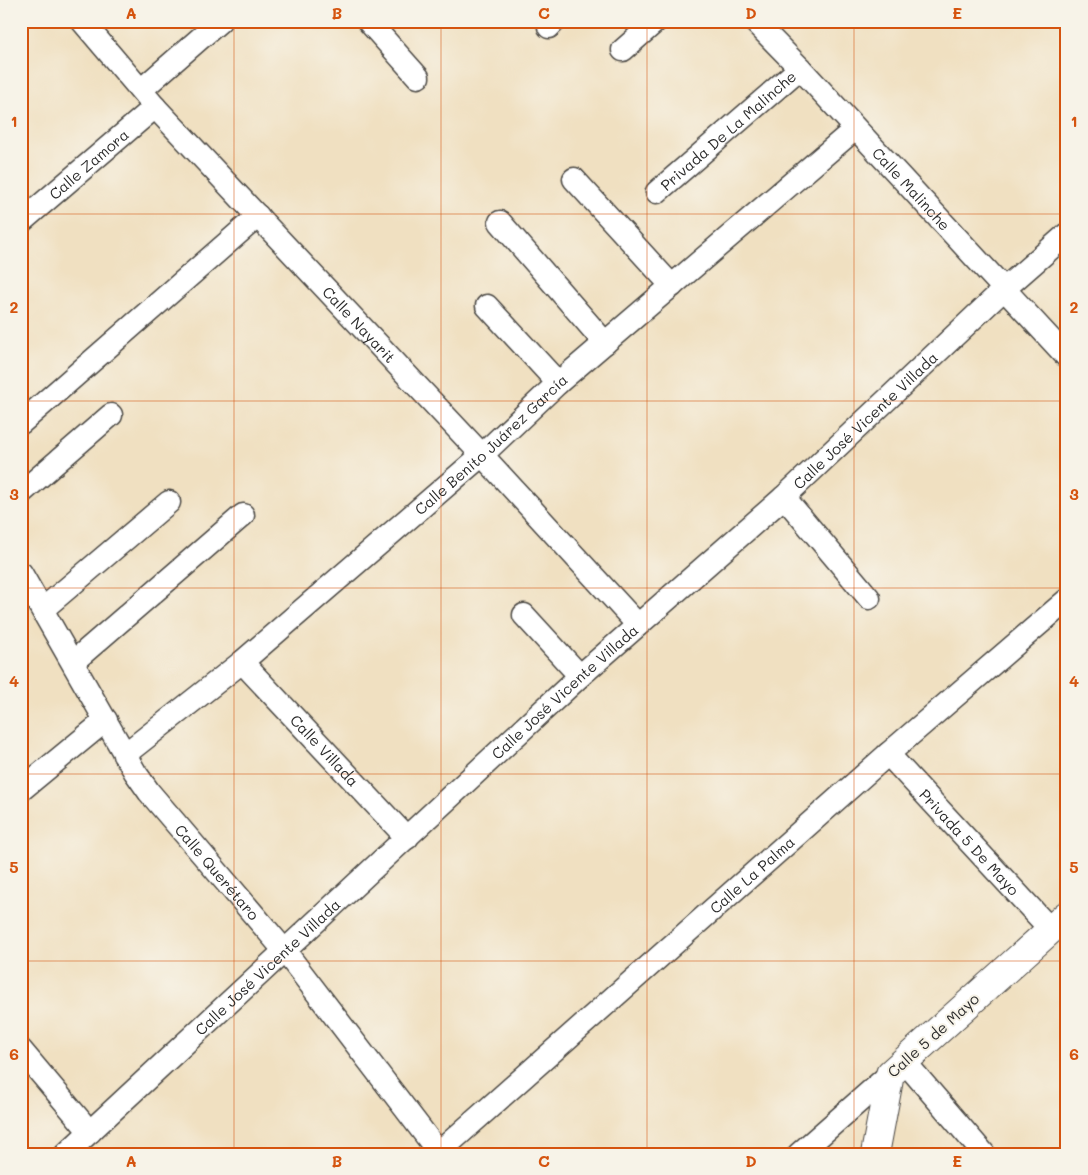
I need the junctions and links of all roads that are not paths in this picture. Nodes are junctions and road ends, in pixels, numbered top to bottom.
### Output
1 (82, 21) edge
2 (220, 21) edge
3 (368, 21) edge
4 (656, 21) edge
5 (754, 21) edge
6 (623, 50) dead end
7 (800, 68) junction
8 (418, 78) dead end
9 (148, 99) junction
10 (855, 129) junction
11 (574, 179) dead end
12 (656, 192) dead end
13 (258, 216) junction
14 (21, 222) edge
15 (500, 222) dead end
16 (1067, 234) edge
17 (672, 286) junction
18 (1003, 290) junction
19 (488, 306) dead end
20 (605, 343) junction
21 (1067, 357) edge
22 (558, 383) junction
23 (111, 415) dead end
24 (21, 423) edge
25 (482, 455) junction
26 (21, 493) edge
27 (784, 497) junction
28 (169, 502) dead end
29 (243, 515) dead end
30 (21, 573) edge
31 (869, 598) dead end
32 (1067, 600) edge
33 (43, 610) junction
34 (524, 615) dead end
35 (638, 625) junction
36 (73, 662) junction
37 (242, 662) junction
38 (580, 676) junction
39 (106, 720) junction
40 (888, 754) junction
41 (124, 755) junction
42 (21, 790) edge
43 (406, 838) junction
44 (1059, 922) edge
45 (284, 950) junction
46 (21, 1050) edge
47 (897, 1067) junction
48 (90, 1132) junction
49 (439, 1153) edge
50 (66, 1154) edge
51 (799, 1154) edge
52 (875, 1154) edge
53 (984, 1154) edge

1 - 9 street, Calle Nayarit
2 - 9 street, Calle Zamora
3 - 8 street
4 - 6 street
5 - 7 street, Calle Malinche
7 - 10 street, Calle Malinche
7 - 12 street, Privada De La Malinche
9 - 13 street, Calle Nayarit
9 - 14 street, Calle Zamora
10 - 17 street, Calle Benito Juárez García
10 - 18 street, Calle Malinche
11 - 17 street
13 - 24 street
13 - 25 street, Calle Nayarit
15 - 20 street
16 - 18 street, Calle José Vicente Villada
17 - 20 street, Calle Benito Juárez García
18 - 21 street, Calle Malinche
18 - 27 street, Calle José Vicente Villada
19 - 22 street
20 - 22 street, Calle Benito Juárez García
22 - 25 street, Calle Benito Juárez García
23 - 26 street
25 - 35 street, Calle Nayarit
25 - 37 street, Calle Benito Juárez García
27 - 31 street
27 - 35 street, Calle José Vicente Villada
28 - 33 street
29 - 36 street
30 - 33 street, Calle Querétaro
32 - 40 street, Calle La Palma
33 - 36 street, Calle Querétaro
34 - 38 street
35 - 38 street, Calle José Vicente Villada
36 - 39 street, Calle Querétaro
37 - 41 street, Calle Benito Juárez García
37 - 43 street, Calle Villada
38 - 43 street, Calle José Vicente Villada
39 - 41 street, Calle Querétaro
39 - 42 street
40 - 44 street, Privada 5 De Mayo
40 - 49 street, Calle La Palma
41 - 45 street, Calle Querétaro
43 - 45 street, Calle José Vicente Villada
44 - 47 main road, Calle 5 de Mayo
45 - 48 street, Calle José Vicente Villada
45 - 49 street, Calle Querétaro
46 - 48 street
47 - 51 street, Calle 5 de Mayo
47 - 52 main road
47 - 53 street
48 - 50 street, Calle José Vicente Villada

